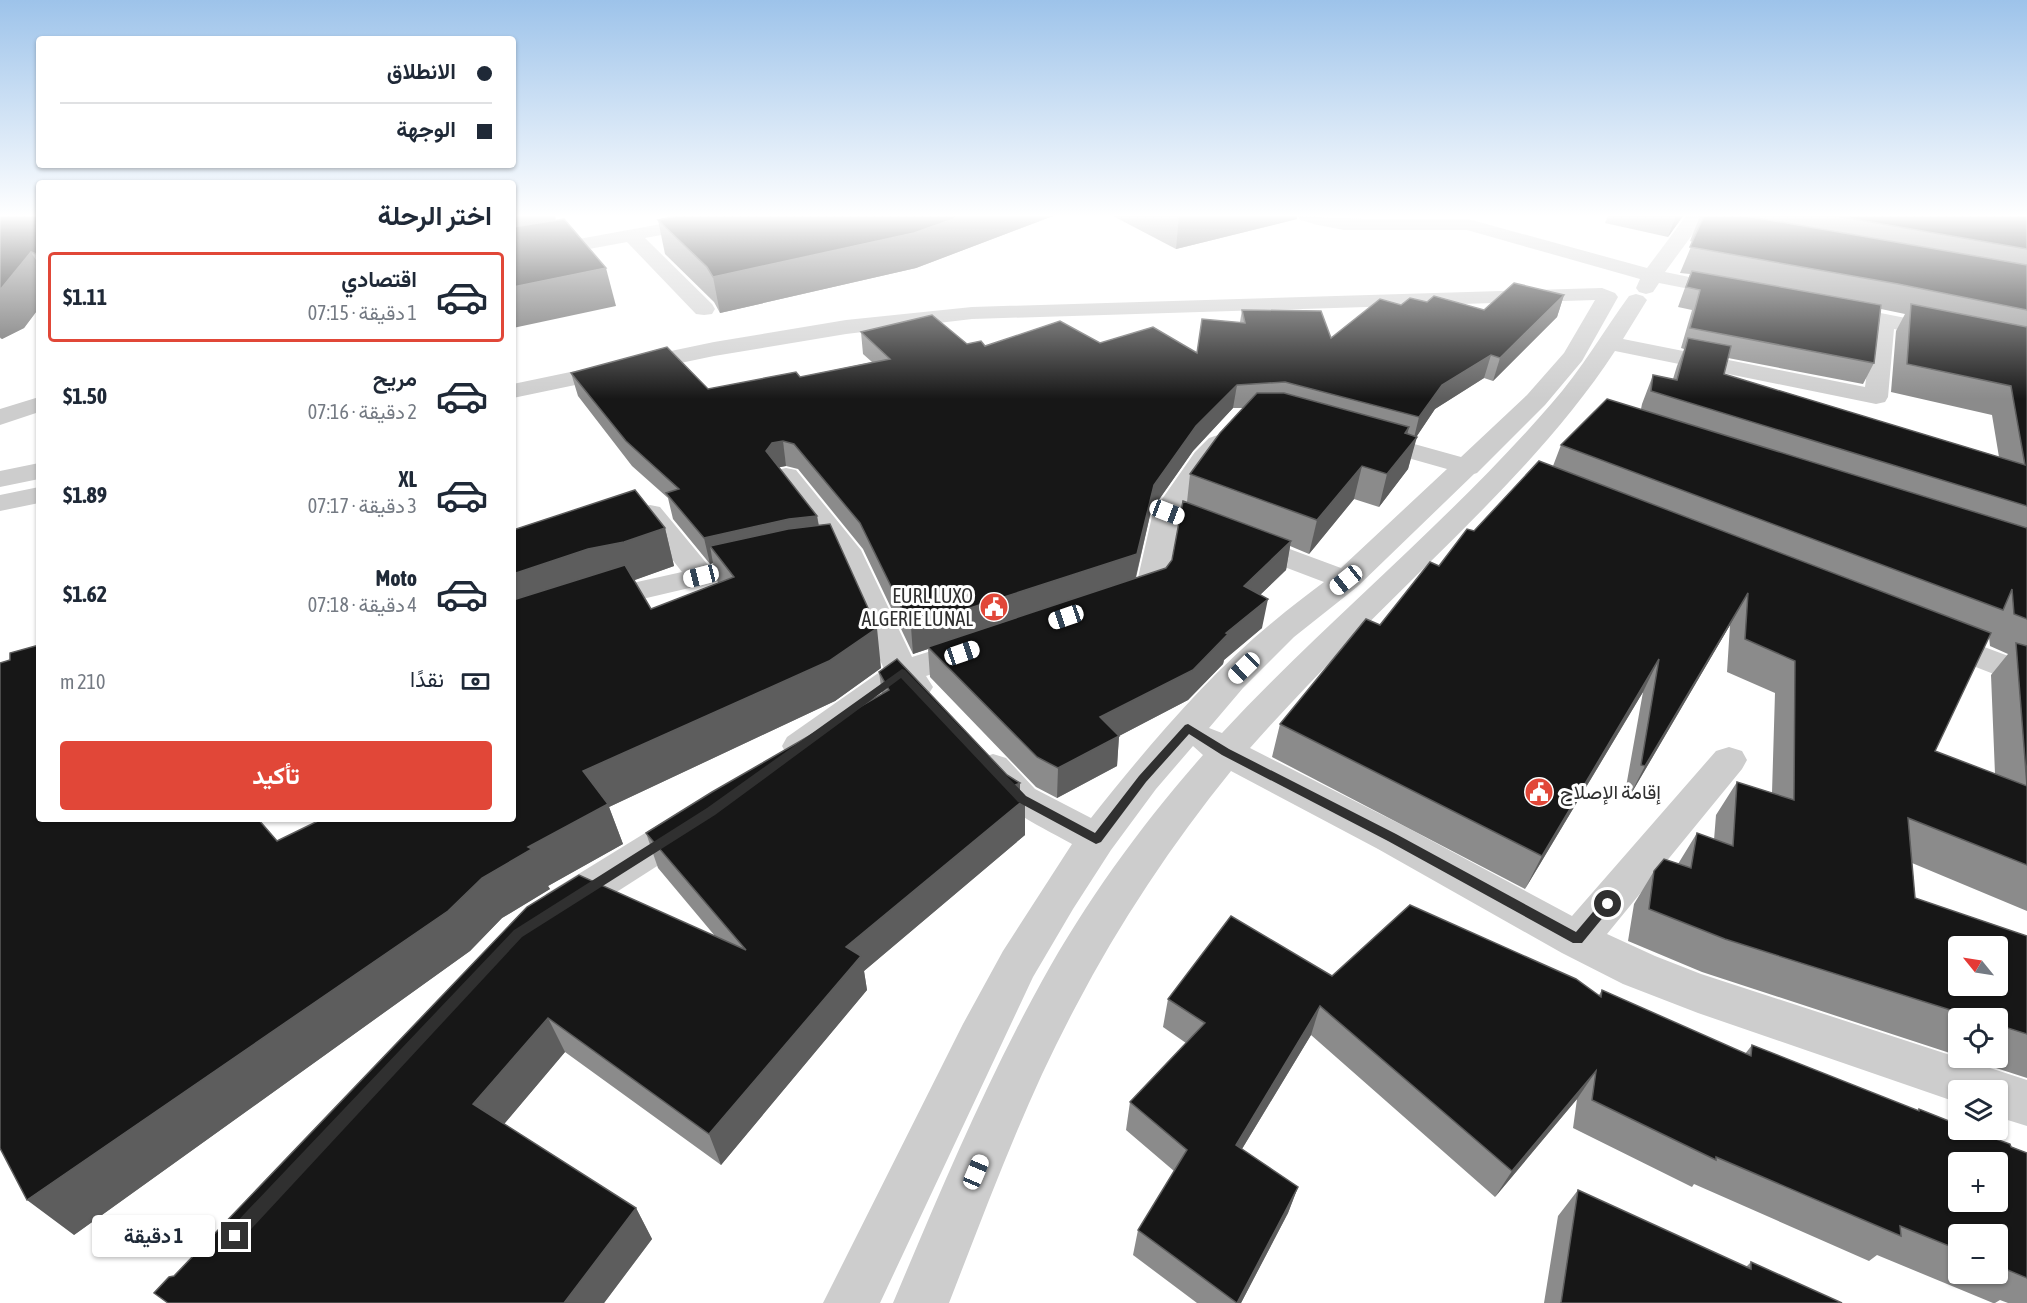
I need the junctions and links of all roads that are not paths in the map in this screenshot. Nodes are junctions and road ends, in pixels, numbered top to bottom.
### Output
1 (672, 277) edge
2 (1601, 277) edge
3 (1631, 277) edge
4 (1634, 277) edge
5 (1625, 286) junction
6 (1756, 296) edge
7 (1814, 306) edge
8 (704, 309) dead end
9 (1884, 319) junction
10 (1609, 343) junction
11 (2027, 349) edge
12 (516, 373) edge
13 (36, 385) edge
14 (516, 390) edge
15 (0, 396) edge
16 (36, 405) edge
17 (1244, 415) edge
18 (0, 417) edge
19 (1346, 433) edge
20 (1468, 467) junction
21 (36, 472) edge
22 (786, 476) edge
23 (0, 479) edge
24 (36, 496) edge
25 (0, 503) edge
26 (651, 513) edge
27 (1223, 533) edge
28 (782, 559) edge
29 (701, 576) junction
30 (1346, 580) junction
31 (1095, 607) edge
32 (516, 631) edge
33 (1916, 632) edge
34 (1006, 638) edge
35 (902, 672) junction
36 (2027, 676) edge
37 (934, 706) edge
38 (1188, 728) junction
39 (974, 748) edge
40 (1226, 752) junction
41 (1729, 760) dead end
42 (776, 764) edge
43 (720, 805) edge
44 (1096, 839) junction
45 (528, 927) edge
46 (1577, 940) junction
47 (1959, 1080) edge
48 (2008, 1097) edge
49 (2027, 1104) edge
50 (851, 1303) edge
51 (921, 1303) edge

1 - 8 street
2 - 5 street
3 - 5 street
4 - 5 street
5 - 6 street
5 - 10 street
5 - 12 street
5 - 14 street
5 - 20 street
7 - 9 street
9 - 10 street
9 - 11 street
10 - 40 street
13 - 15 street
16 - 18 street
17 - 31 street
19 - 20 street
20 - 30 street
21 - 23 street
22 - 35 street
24 - 25 street
26 - 29 street
27 - 30 street
28 - 29 street
29 - 32 street
30 - 38 street
33 - 36 street
34 - 35 street
35 - 37 street
35 - 42 street
38 - 40 street
38 - 44 street
39 - 44 street
40 - 46 street
40 - 51 street
41 - 46 street
43 - 45 street
44 - 50 street
46 - 47 street
48 - 49 street

